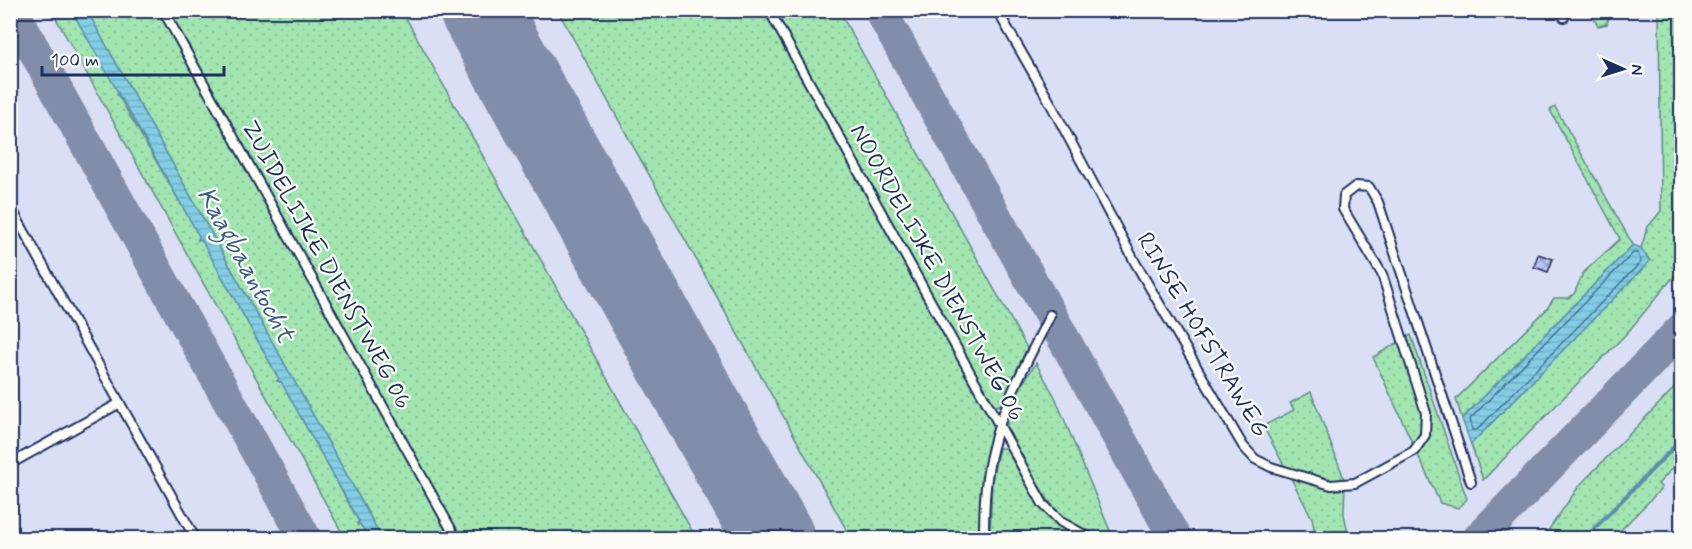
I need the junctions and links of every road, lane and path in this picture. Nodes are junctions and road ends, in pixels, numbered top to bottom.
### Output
1 (163, 10) edge
2 (769, 10) edge
3 (997, 10) edge
4 (10, 206) edge
5 (1050, 315) dead end
6 (120, 403) junction
7 (999, 425) junction
8 (10, 464) edge
9 (1471, 482) dead end
10 (195, 538) edge
11 (456, 538) edge
12 (984, 538) edge
13 (1090, 538) edge

1 - 11 lane, ZUIDELIJKE DIENSTWEG 06
2 - 7 lane, NOORDELIJKE DIENSTWEG 06
3 - 9 lane, RINSE HOFSTRAWEG
4 - 6 lane
5 - 7 lane
6 - 8 lane
6 - 10 lane
7 - 12 lane
7 - 13 lane, NOORDELIJKE DIENSTWEG 06

